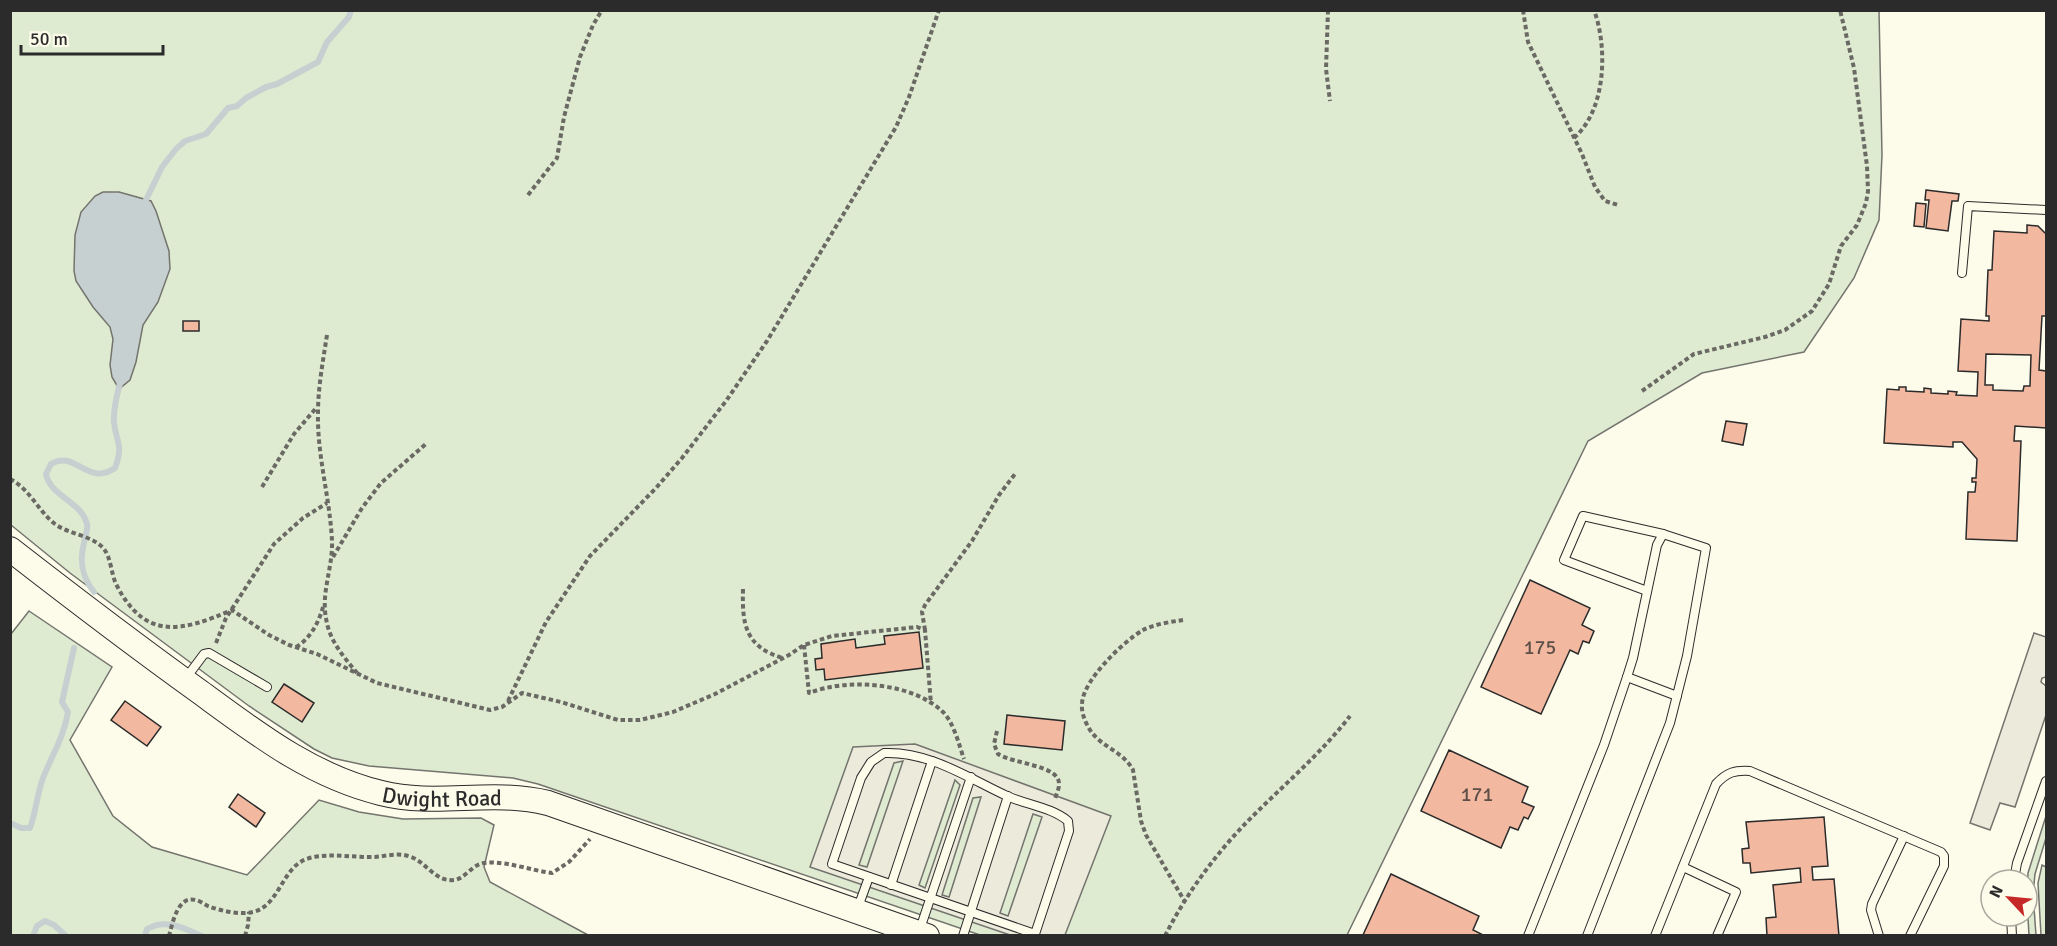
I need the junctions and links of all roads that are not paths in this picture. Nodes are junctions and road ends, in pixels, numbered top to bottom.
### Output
1 (2046, 210) edge
2 (1962, 273) dead end
3 (1664, 534) junction
4 (10, 549) edge
5 (1647, 591) junction
6 (1627, 677) junction
7 (184, 680) junction
8 (267, 687) dead end
9 (1677, 696) junction
10 (932, 761) junction
11 (971, 777) junction
12 (2046, 782) edge
13 (1008, 796) junction
14 (1904, 836) junction
15 (1683, 867) junction
16 (2017, 868) edge
17 (869, 877) junction
18 (891, 885) junction
19 (931, 898) junction
20 (857, 910) junction
21 (970, 912) junction
22 (923, 934) edge
23 (1911, 934) edge
24 (963, 936) edge
25 (1528, 936) edge
26 (1587, 936) edge
27 (1655, 936) edge
28 (1717, 936) edge
29 (1879, 936) edge

1 - 2 lane
3 - 5 lane
3 - 5 lane
3 - 9 lane
4 - 7 main road, Dwight Road
5 - 6 lane
6 - 9 lane
6 - 25 lane
7 - 8 lane
7 - 20 main road, Dwight Road
9 - 26 lane
10 - 11 lane
10 - 17 lane
10 - 18 lane
11 - 13 lane
11 - 19 lane
12 - 16 lane
13 - 21 lane
13 - 21 lane
14 - 15 lane
14 - 23 lane
14 - 29 lane
15 - 27 lane
15 - 28 lane
17 - 18 lane
17 - 20 lane
18 - 19 lane
19 - 21 lane
19 - 22 lane
20 - 22 main road, Dwight Road
21 - 24 lane

